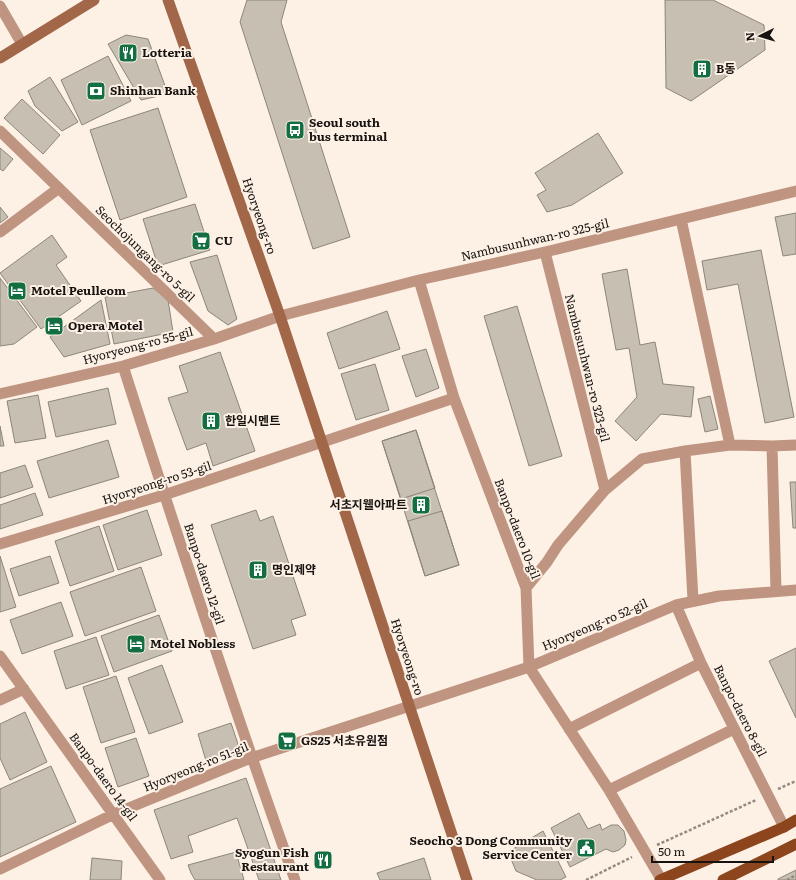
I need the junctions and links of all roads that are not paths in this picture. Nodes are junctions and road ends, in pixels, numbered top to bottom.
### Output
1 (94, 0) edge
2 (168, 0) edge
3 (0, 6) edge
4 (22, 44) junction
5 (0, 58) edge
6 (0, 131) edge
7 (58, 188) junction
8 (796, 191) edge
9 (681, 218) junction
10 (0, 232) edge
11 (545, 252) junction
12 (419, 280) junction
13 (280, 316) junction
14 (214, 338) junction
15 (123, 366) junction
16 (0, 394) edge
17 (454, 398) junction
18 (322, 442) junction
19 (730, 445) junction
20 (796, 445) edge
21 (772, 446) junction
22 (685, 451) junction
23 (605, 490) junction
24 (164, 495) junction
25 (0, 544) edge
26 (526, 588) junction
27 (796, 590) edge
28 (776, 591) junction
29 (693, 600) junction
30 (676, 605) junction
31 (0, 656) edge
32 (701, 663) junction
33 (529, 666) junction
34 (24, 689) junction
35 (0, 700) edge
36 (410, 706) junction
37 (569, 729) junction
38 (734, 729) junction
39 (251, 758) junction
40 (609, 790) junction
41 (114, 814) junction
42 (796, 820) edge
43 (784, 827) junction
44 (796, 844) edge
45 (0, 869) edge
46 (160, 880) edge
47 (295, 880) edge
48 (467, 880) edge
49 (661, 880) edge
50 (723, 880) edge

1 - 4 main road
2 - 13 main road, Hyoryeong-ro
3 - 4 street
4 - 5 main road
6 - 7 street, Seochojungang-ro 5-gil
7 - 10 street
7 - 14 street, Seochojungang-ro 5-gil
8 - 9 street, Nambusunhwan-ro 325-gil
9 - 11 street, Nambusunhwan-ro 325-gil
9 - 19 street
11 - 12 street, Nambusunhwan-ro 325-gil
11 - 23 street, Nambusunhwan-ro 323-gil
12 - 13 street, Nambusunhwan-ro 325-gil
12 - 17 street, Banpo-daero 10-gil
13 - 14 street, Hyoryeong-ro 55-gil
13 - 18 main road, Hyoryeong-ro
14 - 15 street, Hyoryeong-ro 55-gil
15 - 16 street, Hyoryeong-ro 55-gil
15 - 24 street, Banpo-daero 12-gil
17 - 18 street
17 - 26 street, Banpo-daero 10-gil
18 - 24 street, Hyoryeong-ro 53-gil
18 - 36 main road, Hyoryeong-ro
19 - 21 street
19 - 22 street
20 - 21 street
21 - 28 street
22 - 23 street
22 - 29 street
23 - 26 street
24 - 25 street, Hyoryeong-ro 53-gil
24 - 39 street, Banpo-daero 12-gil
26 - 33 street, Banpo-daero 10-gil
27 - 28 street, Hyoryeong-ro 52-gil
28 - 29 street, Hyoryeong-ro 52-gil
29 - 30 street, Hyoryeong-ro 52-gil
30 - 32 street, Banpo-daero 8-gil
30 - 33 street, Hyoryeong-ro 52-gil
31 - 34 street, Banpo-daero 14-gil
32 - 37 street
32 - 38 street, Banpo-daero 8-gil
33 - 36 street, Hyoryeong-ro 52-gil
33 - 37 street
34 - 35 street
34 - 41 street, Banpo-daero 14-gil
36 - 39 street, Hyoryeong-ro 51-gil
36 - 48 main road, Hyoryeong-ro
37 - 40 street
38 - 40 street
38 - 43 street, Banpo-daero 8-gil
39 - 41 street, Hyoryeong-ro 51-gil
39 - 47 street, Banpo-daero 12-gil
40 - 49 street
41 - 45 street, Hyoryeong-ro 51-gil
41 - 46 street, Banpo-daero 14-gil
42 - 43 main road
43 - 49 main road
44 - 50 main road

